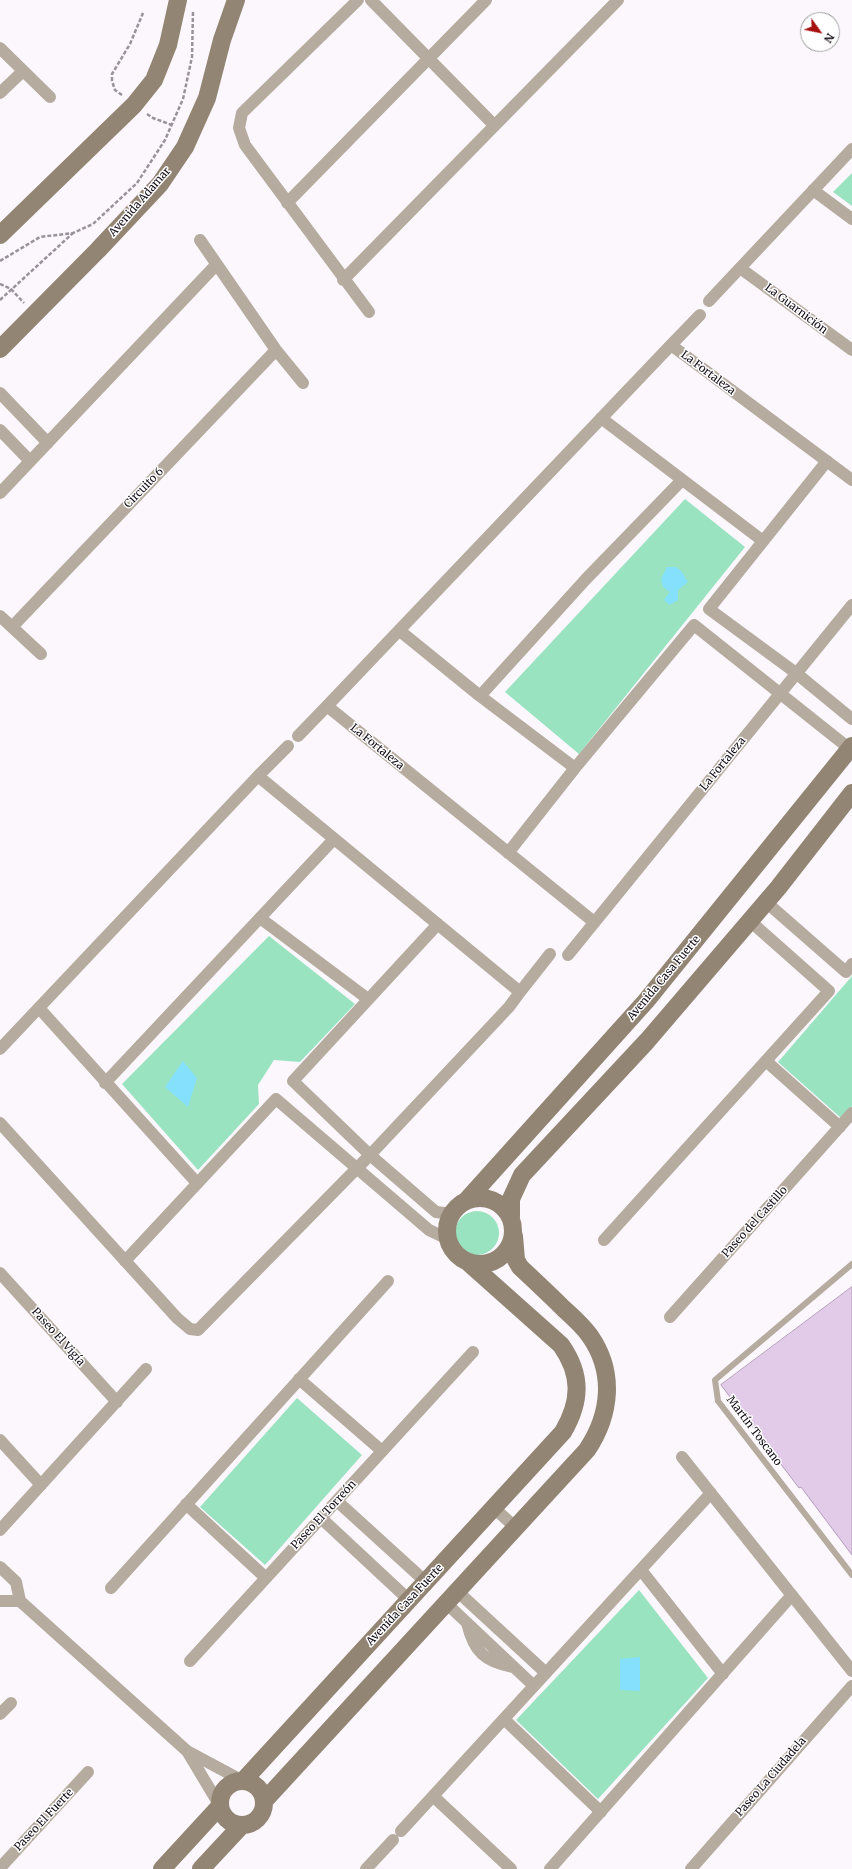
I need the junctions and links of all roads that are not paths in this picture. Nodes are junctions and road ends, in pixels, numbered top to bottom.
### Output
1 (236, 0) edge
2 (358, 0) edge
3 (371, 0) edge
4 (486, 0) edge
5 (618, 0) edge
6 (186, 4) edge
7 (0, 48) edge
8 (428, 59) junction
9 (23, 71) junction
10 (0, 93) edge
11 (50, 97) dead end
12 (494, 125) junction
13 (852, 149) edge
14 (813, 190) junction
15 (287, 203) junction
16 (852, 219) edge
17 (0, 235) edge
18 (200, 240) dead end
19 (216, 265) junction
20 (740, 268) junction
21 (343, 280) junction
22 (709, 301) dead end
23 (369, 312) dead end
24 (700, 315) dead end
25 (671, 345) junction
26 (0, 349) edge
27 (276, 350) junction
28 (852, 350) edge
29 (303, 383) dead end
30 (0, 393) edge
31 (601, 418) junction
32 (0, 430) edge
33 (48, 443) junction
34 (30, 461) junction
35 (827, 461) junction
36 (682, 480) junction
37 (852, 480) edge
38 (0, 494) edge
39 (763, 541) junction
40 (852, 605) edge
41 (0, 616) edge
42 (12, 627) junction
43 (400, 631) junction
44 (41, 654) dead end
45 (796, 673) junction
46 (781, 693) junction
47 (480, 696) junction
48 (327, 706) junction
49 (852, 718) edge
50 (298, 736) dead end
51 (288, 746) dead end
52 (851, 747) edge
53 (575, 768) junction
54 (258, 776) junction
55 (852, 793) edge
56 (334, 839) junction
57 (508, 853) junction
58 (766, 902) junction
59 (260, 918) junction
60 (750, 921) junction
61 (594, 922) junction
62 (438, 924) junction
63 (550, 954) dead end
64 (568, 955) dead end
65 (849, 968) edge
66 (520, 992) junction
67 (368, 999) junction
68 (39, 1008) junction
69 (0, 1049) edge
70 (766, 1061) junction
71 (105, 1083) junction
72 (852, 1113) edge
73 (0, 1123) edge
74 (840, 1126) junction
75 (370, 1155) junction
76 (356, 1169) junction
77 (197, 1183) junction
78 (466, 1201) junction
79 (452, 1214) junction
80 (511, 1217) junction
81 (514, 1236) junction
82 (448, 1239) junction
83 (604, 1240) dead end
84 (125, 1261) junction
85 (469, 1262) junction
86 (852, 1264) edge
87 (0, 1273) edge
88 (388, 1280) dead end
89 (670, 1317) dead end
90 (473, 1352) dead end
91 (146, 1369) dead end
92 (299, 1379) junction
93 (117, 1402) junction
94 (0, 1440) edge
95 (382, 1451) junction
96 (682, 1457) dead end
97 (41, 1485) junction
98 (711, 1493) junction
99 (337, 1501) junction
100 (186, 1504) junction
101 (494, 1508) junction
102 (321, 1518) junction
103 (515, 1527) junction
104 (0, 1530) edge
105 (0, 1567) edge
106 (641, 1570) junction
107 (852, 1575) edge
108 (266, 1578) junction
109 (426, 1582) junction
110 (111, 1588) dead end
111 (792, 1595) junction
112 (451, 1597) junction
113 (409, 1600) junction
114 (0, 1601) edge
115 (20, 1601) junction
116 (190, 1661) dead end
117 (852, 1671) edge
118 (546, 1673) junction
119 (722, 1674) junction
120 (534, 1686) junction
121 (852, 1686) edge
122 (11, 1702) dead end
123 (0, 1714) edge
124 (504, 1719) junction
125 (187, 1751) junction
126 (88, 1772) dead end
127 (243, 1781) junction
128 (433, 1796) junction
129 (265, 1800) junction
130 (220, 1806) junction
131 (601, 1812) junction
132 (241, 1826) junction
133 (401, 1830) dead end
134 (393, 1840) dead end
135 (0, 1868) edge
136 (162, 1869) edge
137 (201, 1869) edge
138 (366, 1869) edge
139 (511, 1869) edge
140 (550, 1869) edge
141 (691, 1869) edge

1 - 26 street, Avenida Adamar
2 - 15 street
3 - 8 street
4 - 8 street
5 - 12 street
6 - 17 street
7 - 9 street
8 - 12 street
8 - 15 street
9 - 10 street
9 - 11 street
12 - 21 street
13 - 14 street
14 - 16 street
14 - 20 street
15 - 21 street
18 - 19 street
19 - 27 street
19 - 33 street
20 - 22 street
20 - 28 street, La Guarnición
21 - 23 street
24 - 25 street
25 - 31 street, La Fortaleza
25 - 35 street, La Fortaleza
27 - 29 street
27 - 42 street, Circuito 6
30 - 33 street
31 - 36 street
31 - 43 street, La Fortaleza
32 - 34 street
33 - 34 street
34 - 38 street
35 - 37 street, La Fortaleza
35 - 39 street
36 - 39 street
36 - 47 street
39 - 45 street
40 - 45 street, La Fortaleza
41 - 42 street
42 - 44 street
43 - 47 street
43 - 48 street, La Fortaleza
45 - 46 street, La Fortaleza
45 - 49 street
46 - 52 street
46 - 53 street
46 - 61 street, La Fortaleza
47 - 53 street
48 - 50 street
48 - 57 street, La Fortaleza
51 - 54 street
52 - 78 street, Avenida Casa Fuerte
53 - 57 street
54 - 56 street
54 - 68 street
55 - 58 street
56 - 59 street
56 - 62 street
57 - 61 street, La Fortaleza
58 - 60 street
58 - 65 street
59 - 67 street
59 - 71 street
60 - 70 street
60 - 80 street
61 - 64 street, La Fortaleza
62 - 66 street
62 - 67 street
63 - 66 street
66 - 75 street
67 - 75 street
68 - 69 street
68 - 71 street
70 - 74 street
70 - 83 street
71 - 77 street
72 - 74 street, Paseo del Castillo
73 - 84 street
74 - 89 street, Paseo del Castillo
75 - 76 street
75 - 79 street
76 - 77 street
76 - 82 street
76 - 84 street
77 - 84 street
78 - 79 street
78 - 80 street
79 - 82 street
80 - 81 street
81 - 85 street
81 - 103 street
82 - 85 street
85 - 101 street, Avenida Casa Fuerte
86 - 107 lane, Martín Toscano
87 - 93 street, Paseo El Vigía
88 - 92 street
90 - 95 street, Paseo El Torreón
91 - 93 street
92 - 95 street
92 - 100 street
93 - 97 street
94 - 97 street
95 - 99 street, Paseo El Torreón
96 - 98 street
97 - 104 street
98 - 106 street
98 - 111 street
99 - 102 street, Paseo El Torreón
99 - 109 street
100 - 108 street
100 - 110 street
101 - 103 street
101 - 109 street, Avenida Casa Fuerte
102 - 108 street, Paseo El Torreón
102 - 113 street
103 - 112 street
105 - 115 street
106 - 118 street
106 - 119 street
108 - 116 street, Paseo El Torreón
109 - 113 street, Avenida Casa Fuerte
111 - 117 street
111 - 119 street
112 - 118 street
112 - 120 street
112 - 129 street
113 - 127 street, Avenida Casa Fuerte
114 - 115 street
115 - 125 street
118 - 120 street
119 - 131 street
120 - 124 street
121 - 141 street, Paseo La Ciudadela
122 - 123 street
124 - 128 street
124 - 131 street
125 - 127 street
125 - 130 street
126 - 135 street, Paseo El Fuerte
127 - 129 street
127 - 130 street
128 - 133 street
128 - 139 street
129 - 132 street
130 - 132 street
130 - 136 street
131 - 140 street
132 - 137 street
134 - 138 street

